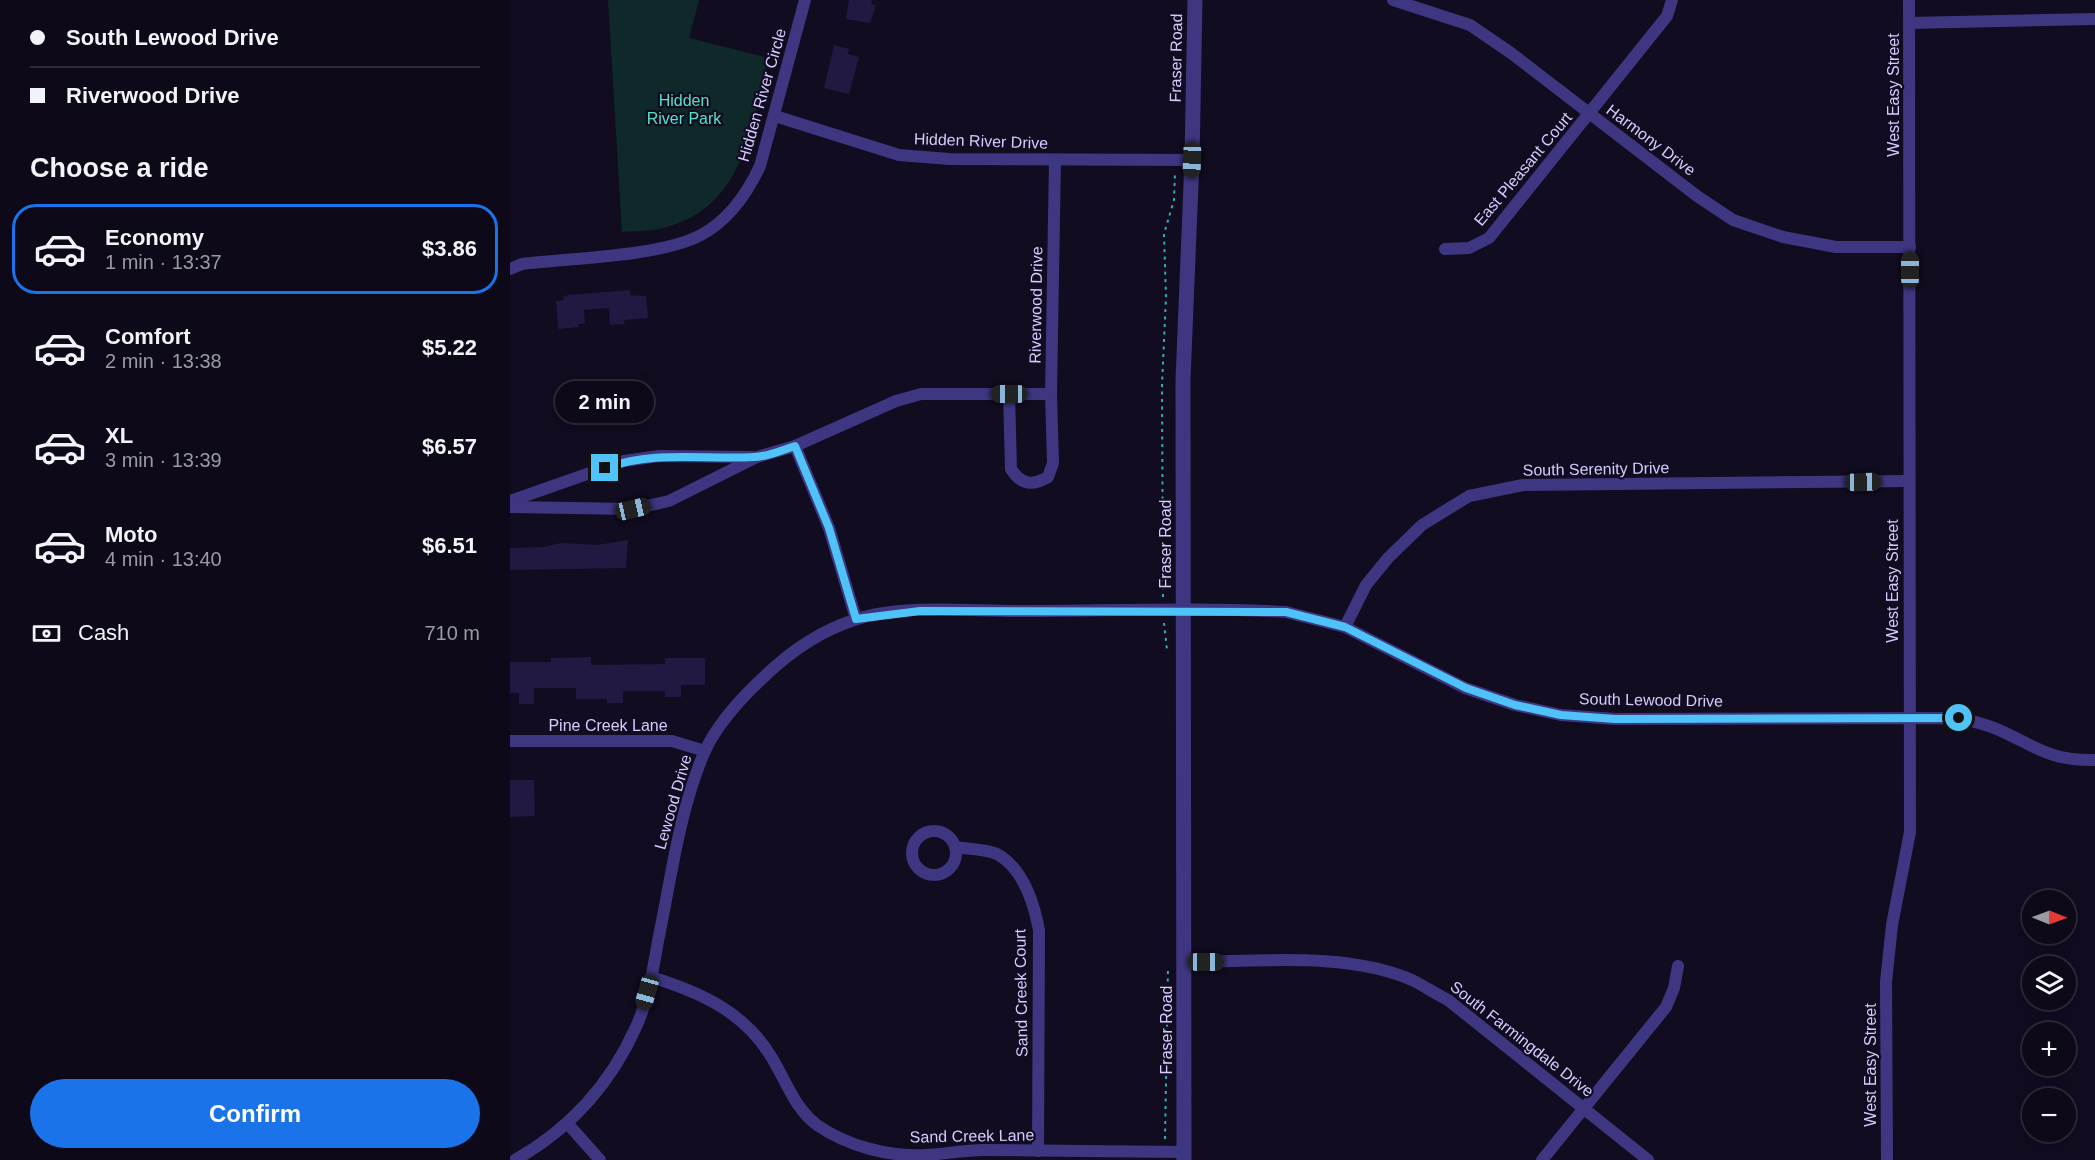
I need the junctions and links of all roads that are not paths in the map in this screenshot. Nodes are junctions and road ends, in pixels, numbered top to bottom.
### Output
1 (805, 0) edge
2 (1195, 0) edge
3 (1393, 0) edge
4 (1672, 0) edge
5 (1909, 0) edge
6 (2095, 19) edge
7 (1909, 23) junction
8 (1590, 114) junction
9 (775, 116) junction
10 (1055, 160) junction
11 (1192, 160) junction
12 (1910, 247) junction
13 (1445, 249) dead end
14 (510, 269) edge
15 (1009, 394) junction
16 (1051, 394) junction
17 (795, 446) junction
18 (757, 457) junction
19 (1908, 481) junction
20 (510, 501) edge
21 (510, 507) edge
22 (1182, 610) junction
23 (856, 619) junction
24 (1345, 627) junction
25 (1909, 717) junction
26 (510, 741) edge
27 (705, 751) junction
28 (2095, 760) edge
29 (955, 847) dead end
30 (1185, 962) junction
31 (1678, 966) dead end
32 (651, 976) junction
33 (1585, 1108) junction
34 (568, 1124) junction
35 (1038, 1151) junction
36 (1184, 1156) edge
37 (924, 1157) edge
38 (515, 1160) edge
39 (600, 1160) edge
40 (1542, 1160) edge
41 (1648, 1160) edge
42 (1887, 1160) edge

1 - 9 street, Hidden River Circle
2 - 11 street, Fraser Road
3 - 8 street, Harmony Drive
4 - 8 street, East Pleasant Court
5 - 7 street, West Easy Street
6 - 7 street
7 - 12 street, West Easy Street
8 - 12 street, Harmony Drive
8 - 13 street, East Pleasant Court
9 - 10 street, Hidden River Drive
9 - 14 street, Hidden River Circle
10 - 11 street, Hidden River Drive
10 - 16 street, Riverwood Drive
11 - 22 street, Fraser Road
12 - 19 street, West Easy Street
15 - 16 street
15 - 16 street, Riverwood Drive
15 - 17 street
17 - 18 street
17 - 23 street
18 - 20 street
18 - 21 street
19 - 24 street, South Serenity Drive
19 - 25 street, West Easy Street
22 - 23 street, Lewood Drive
22 - 24 street, South Lewood Drive
22 - 30 street, Fraser Road
23 - 27 street, Lewood Drive
24 - 25 street, South Lewood Drive
25 - 28 street, South Lewood Drive
25 - 42 street, West Easy Street
26 - 27 street, Pine Creek Lane
27 - 32 street, Lewood Drive
29 - 35 street, Sand Creek Court
30 - 33 street, South Farmingdale Drive
30 - 36 street, Fraser Road
31 - 33 street
32 - 34 street, Lewood Drive
32 - 37 street, Sand Creek Lane
33 - 40 street
33 - 41 street, South Farmingdale Drive
34 - 38 street, Lewood Drive
34 - 39 street
35 - 36 street, Sand Creek Lane
35 - 37 street, Sand Creek Lane

